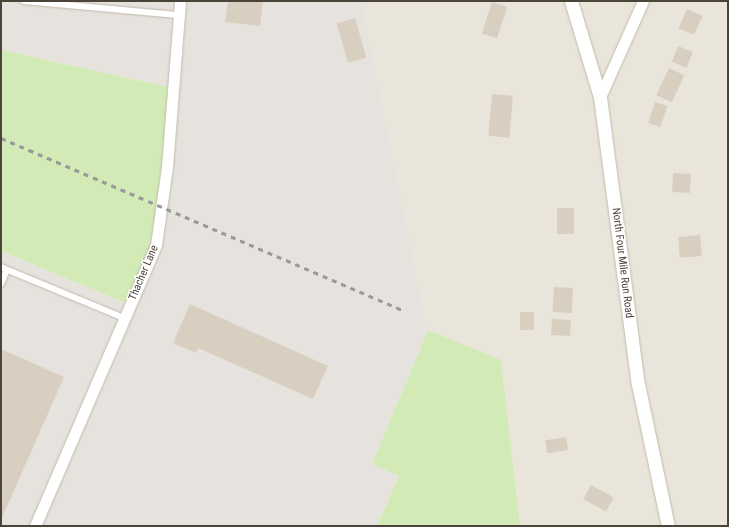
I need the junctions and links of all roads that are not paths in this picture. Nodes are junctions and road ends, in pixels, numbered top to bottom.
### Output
1 (24, 1) edge
2 (180, 1) edge
3 (572, 1) edge
4 (643, 1) edge
5 (70, 3) edge
6 (179, 15) junction
7 (600, 97) junction
8 (1, 267) edge
9 (7, 270) junction
10 (1, 284) edge
11 (124, 318) junction
12 (35, 526) edge
13 (668, 526) edge

1 - 5 lane
2 - 6 street, Thacher Lane
3 - 7 street, North Four Mile Run Road
4 - 7 street
5 - 6 lane
6 - 11 street, Thacher Lane
7 - 13 street, North Four Mile Run Road
8 - 9 lane
9 - 10 lane
9 - 11 lane
11 - 12 street, Thacher Lane

